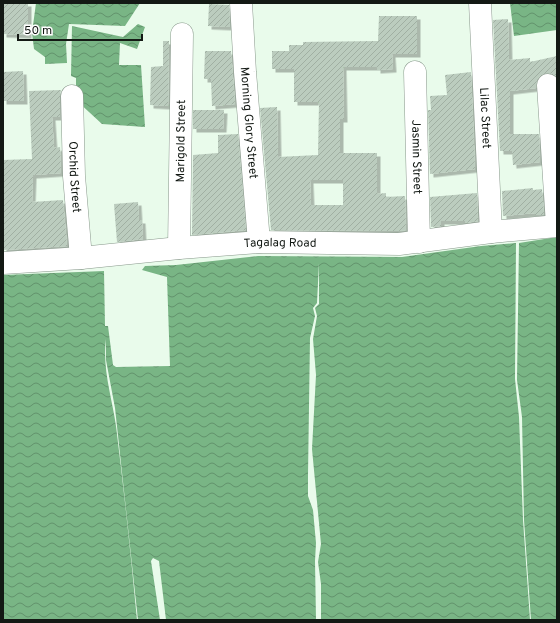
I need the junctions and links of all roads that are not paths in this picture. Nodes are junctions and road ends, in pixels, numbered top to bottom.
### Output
1 (241, 3) edge
2 (480, 3) edge
3 (182, 34) dead end
4 (415, 72) dead end
5 (548, 85) dead end
6 (72, 96) dead end
7 (557, 226) edge
8 (491, 232) junction
9 (259, 242) junction
10 (419, 242) junction
11 (179, 248) junction
12 (81, 258) junction
13 (3, 263) edge

1 - 9 street, Morning Glory Street
2 - 8 street, Lilac Street
3 - 11 street, Marigold Street
4 - 10 street, Jasmin Street
5 - 7 street
6 - 12 street, Orchid Street
7 - 8 street, Tagalag Road
8 - 10 street, Tagalag Road
9 - 10 street, Tagalag Road
9 - 11 street, Tagalag Road
11 - 12 street, Tagalag Road
12 - 13 street, Tagalag Road

